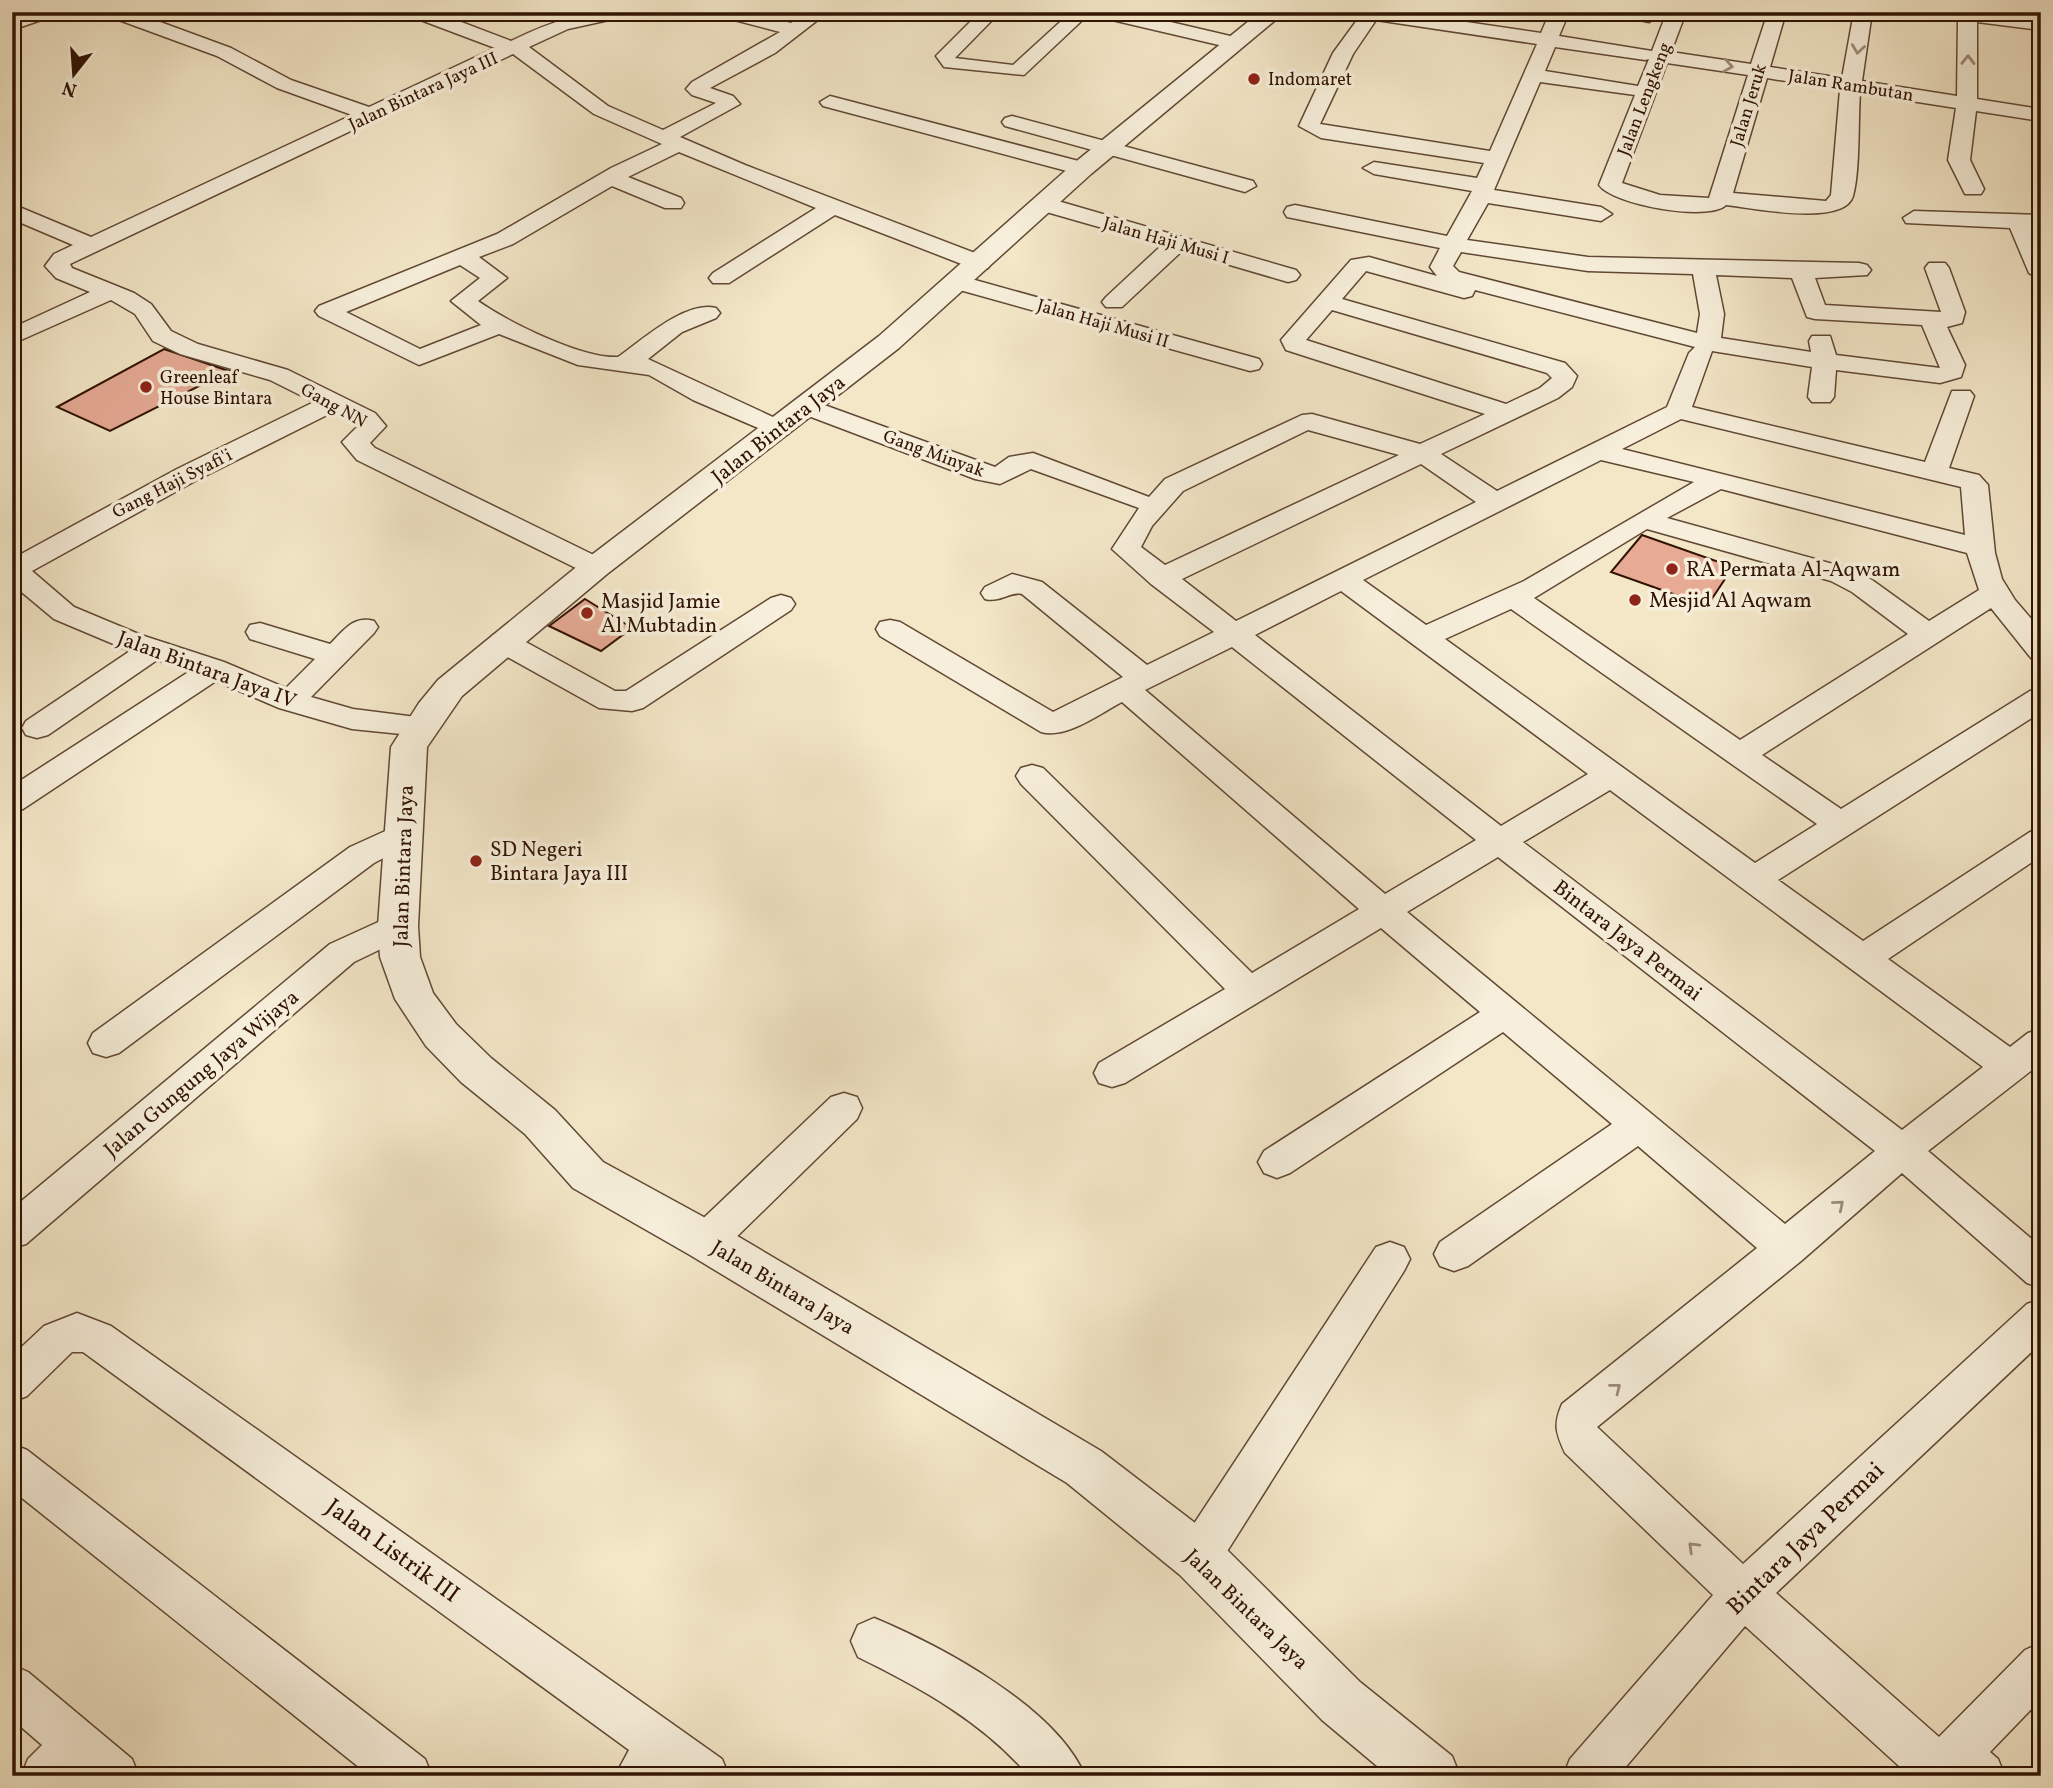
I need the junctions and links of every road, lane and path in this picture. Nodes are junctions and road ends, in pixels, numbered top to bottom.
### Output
1 (46, 12) edge
2 (115, 12) edge
3 (620, 12) edge
4 (726, 12) edge
5 (819, 12) edge
6 (991, 12) edge
7 (1082, 12) edge
8 (1274, 12) edge
9 (1560, 12) edge
10 (1627, 12) edge
11 (1677, 12) edge
12 (1777, 12) edge
13 (1863, 12) edge
14 (1941, 12) edge
15 (1111, 13) edge
16 (1372, 13) edge
17 (425, 15) dead end
18 (1975, 15) edge
19 (542, 16) dead end
20 (1649, 16) dead end
21 (1453, 19) edge
22 (12, 24) edge
23 (562, 24) junction
24 (2041, 24) edge
25 (796, 30) junction
26 (1550, 39) junction
27 (1236, 43) junction
28 (516, 48) junction
29 (1653, 55) junction
30 (1759, 71) junction
31 (1534, 75) junction
32 (1853, 86) junction
33 (1630, 90) dead end
34 (830, 102) dead end
35 (1968, 104) junction
36 (372, 115) junction
37 (2041, 115) edge
38 (1012, 122) dead end
39 (672, 141) junction
40 (1095, 158) junction
41 (1496, 158) junction
42 (1374, 168) dead end
43 (611, 178) junction
44 (1245, 186) dead end
45 (1973, 189) dead end
46 (1483, 190) junction
47 (1720, 198) junction
48 (673, 203) dead end
49 (1044, 204) junction
50 (835, 205) junction
51 (12, 211) edge
52 (1294, 212) dead end
53 (1601, 214) dead end
54 (1914, 218) dead end
55 (2030, 222) edge
56 (1178, 243) junction
57 (1453, 244) junction
58 (92, 245) junction
59 (462, 256) junction
60 (1703, 268) junction
61 (1937, 268) dead end
62 (1859, 270) dead end
63 (1801, 271) junction
64 (969, 272) junction
65 (2041, 272) edge
66 (1288, 275) dead end
67 (722, 278) dead end
68 (109, 292) junction
69 (1325, 301) junction
70 (1114, 302) dead end
71 (708, 313) dead end
72 (1815, 313) junction
73 (1931, 319) junction
74 (1566, 320) dead end
75 (499, 326) junction
76 (12, 337) edge
77 (1705, 348) junction
78 (1825, 362) junction
79 (625, 364) junction
80 (1250, 365) dead end
81 (1961, 396) dead end
82 (1821, 397) dead end
83 (333, 401) junction
84 (1678, 411) junction
85 (1506, 412) junction
86 (793, 418) junction
87 (1598, 452) junction
88 (1422, 453) junction
89 (1935, 471) junction
90 (1719, 479) junction
91 (1138, 500) dead end
92 (1496, 503) junction
93 (1644, 520) junction
94 (1978, 547) junction
95 (596, 568) junction
96 (16, 577) edge
97 (1161, 578) junction
98 (1343, 579) junction
99 (995, 593) dead end
100 (1994, 593) junction
101 (1513, 597) junction
102 (781, 604) dead end
103 (363, 627) dead end
104 (890, 629) dead end
105 (260, 632) dead end
106 (1236, 633) junction
107 (1927, 635) junction
108 (1423, 638) junction
109 (503, 642) junction
110 (155, 648) junction
111 (2041, 651) edge
112 (336, 654) junction
113 (214, 669) junction
114 (1135, 684) junction
115 (2041, 698) edge
116 (290, 701) junction
117 (421, 726) junction
118 (37, 728) dead end
119 (1739, 755) junction
120 (1611, 775) junction
121 (1032, 776) dead end
122 (12, 801) edge
123 (1840, 824) junction
124 (403, 827) junction
125 (2041, 840) edge
126 (1499, 841) junction
127 (358, 852) junction
128 (1754, 879) junction
129 (1382, 911) junction
130 (398, 926) junction
131 (212, 944) dead end
132 (1863, 959) junction
133 (1249, 991) junction
134 (1505, 1013) junction
135 (2041, 1042) edge
136 (106, 1043) dead end
137 (2009, 1066) junction
138 (1112, 1073) dead end
139 (844, 1108) dead end
140 (1639, 1125) junction
141 (1902, 1150) junction
142 (1277, 1162) dead end
143 (12, 1232) edge
144 (706, 1241) junction
145 (1787, 1249) junction
146 (1454, 1254) dead end
147 (1390, 1259) dead end
148 (2041, 1270) edge
149 (2041, 1317) edge
150 (12, 1383) edge
151 (12, 1464) edge
152 (1198, 1558) junction
153 (1743, 1594) junction
154 (874, 1641) dead end
155 (2041, 1666) edge
156 (12, 1688) edge
157 (77, 1743) junction
158 (650, 1761) edge
159 (1953, 1768) edge
160 (45, 1776) edge
161 (115, 1776) edge
162 (408, 1776) edge
163 (705, 1776) edge
164 (1061, 1776) edge
165 (1432, 1776) edge
166 (1587, 1776) edge

1 - 22 street
2 - 36 street
3 - 23 street
4 - 25 street
5 - 25 street
6 - 7 street
8 - 27 street, Jalan Bintara Jaya
9 - 26 street
10 - 20 street
11 - 29 street, Jalan Lengkeng
12 - 30 street, Jalan Jeruk
13 -> 32 street
14 - 18 street
15 - 27 street
16 - 21 street, Jalan Rambutan
16 - 41 street
17 - 28 street
18 - 24 street
35 -> 18 street
19 - 23 street
21 - 26 street, Jalan Rambutan
23 - 28 street
25 - 39 street
26 - 29 street, Jalan Rambutan
26 - 31 street
27 - 40 street, Jalan Bintara Jaya
28 - 36 street, Jalan Bintara Jaya III
28 - 39 street, Jalan Bintara Jaya III
29 -> 30 street, Jalan Rambutan
29 - 47 street, Jalan Lengkeng
30 - 32 street, Jalan Rambutan
30 - 47 street, Jalan Jeruk
31 - 33 street
31 - 41 street
32 - 35 street, Jalan Rambutan
32 - 47 street
34 - 40 street
35 - 37 street, Jalan Rambutan
35 - 45 street
36 - 58 street, Jalan Bintara Jaya III
38 - 40 street
39 - 43 street
39 - 50 street, Jalan Bintara Jaya III
40 - 44 street
40 - 49 street, Jalan Bintara Jaya
41 - 46 street
42 - 46 street
43 - 48 street
43 - 59 street
46 - 53 street
46 - 57 street
49 - 56 street, Jalan Haji Musi I
49 - 64 street, Jalan Bintara Jaya
50 - 64 street, Jalan Bintara Jaya III
50 - 67 street
51 - 58 street
52 - 57 street
54 - 55 street
55 - 65 street
56 - 66 street, Jalan Haji Musi I
56 - 70 street
57 - 60 street
57 - 77 street
58 - 68 street, Jalan Bintara Jaya III
59 - 75 street, Gang Minyak
59 - 75 street
60 - 63 street
60 - 77 street
61 - 73 street
62 - 63 street
63 - 72 street
64 - 80 street, Jalan Haji Musi II
64 - 86 street, Jalan Bintara Jaya
68 - 76 street
68 - 83 street, Gang NN
69 - 74 street
69 - 85 street
69 - 85 street
71 - 79 street
72 - 73 street
72 - 78 street
73 - 78 street
75 - 79 street, Gang Minyak
77 - 78 street
77 - 84 street
78 - 82 street
79 - 86 street, Gang Minyak
81 - 89 street
83 - 95 street, Gang NN
83 - 96 street, Gang Haji Syafi'i
84 - 87 street
84 - 89 street
85 - 88 street
86 - 91 street, Gang Minyak
86 - 95 street, Jalan Bintara Jaya
87 - 90 street
87 - 92 street
88 - 92 street
88 - 97 street
88 - 97 street, Bintara Jaya Permai
89 - 94 street
90 - 93 street
90 - 94 street
92 - 98 street
93 - 101 street
93 - 107 street
94 - 100 street
95 - 109 street, Jalan Bintara Jaya
96 - 110 street, Jalan Bintara Jaya IV
97 - 106 street, Bintara Jaya Permai
98 - 106 street
98 - 108 street
99 - 114 street
100 - 107 street
100 - 111 street
101 - 108 street
101 - 119 street
102 - 109 street
103 - 112 street
104 - 114 street
105 - 112 street
106 - 114 street
106 - 126 street, Bintara Jaya Permai
107 - 119 street
108 - 120 street
109 - 117 street, Jalan Bintara Jaya
110 - 113 street, Jalan Bintara Jaya IV
110 - 118 street
112 - 116 street
113 - 116 street, Jalan Bintara Jaya IV
113 - 122 street
114 - 129 street
115 - 123 street
116 - 117 street, Jalan Bintara Jaya IV
117 - 124 street, Jalan Bintara Jaya
119 - 123 street
120 - 126 street
120 - 128 street
121 - 133 street
123 - 128 street
124 - 127 street
124 - 130 street, Jalan Bintara Jaya
125 - 132 street
126 - 129 street
126 - 141 street, Bintara Jaya Permai
127 - 131 street
127 - 136 street
128 - 132 street
129 - 133 street
129 - 134 street
130 - 143 street, Jalan Gungung Jaya Wijaya
130 - 144 street, Jalan Bintara Jaya
132 - 137 street
133 - 138 street
134 - 140 street
134 - 142 street
135 - 137 street
137 - 141 street
139 - 144 street
140 - 145 street
140 - 146 street
145 -> 141 street
141 - 148 street, Bintara Jaya Permai
144 - 152 street, Jalan Bintara Jaya
153 -> 145 street
147 - 152 street
149 - 153 street, Bintara Jaya Permai
150 - 158 street, Jalan Listrik III
151 - 162 street
152 - 165 street, Jalan Bintara Jaya
153 - 159 street
153 - 166 street, Bintara Jaya Permai
154 - 164 street
155 - 159 street
156 - 157 street
157 - 160 street
157 - 161 street
158 - 163 street, Jalan Listrik III

